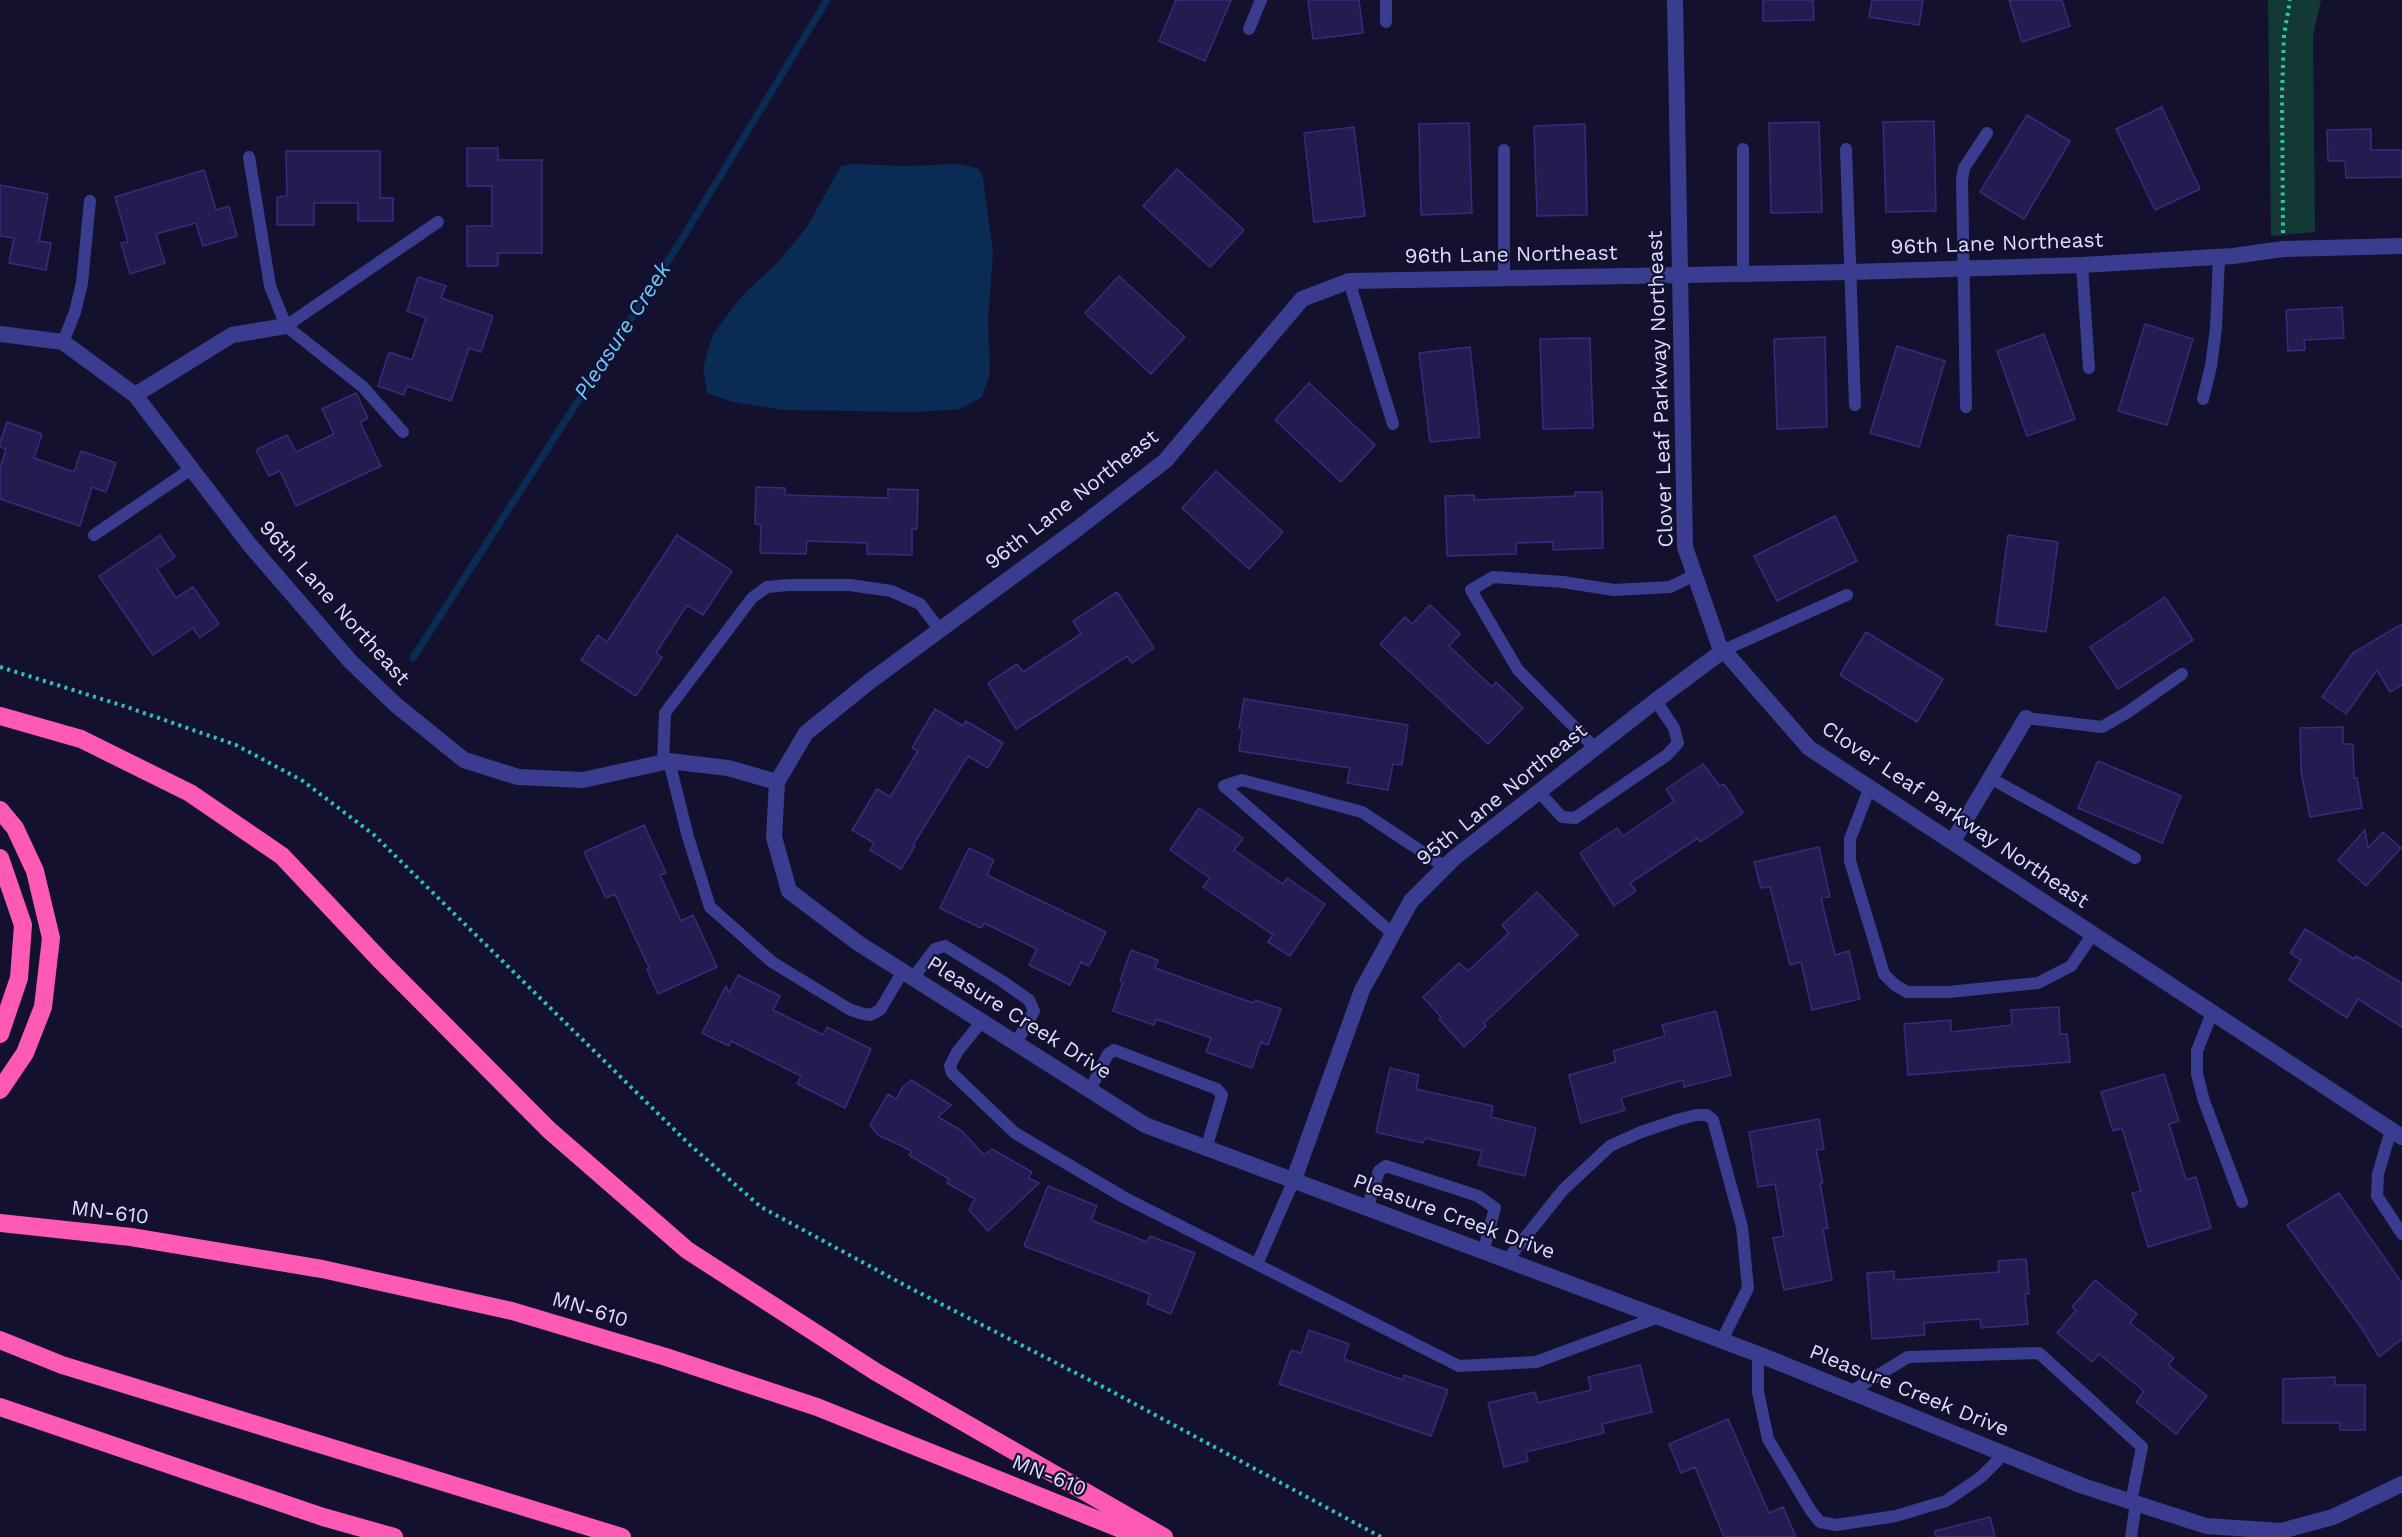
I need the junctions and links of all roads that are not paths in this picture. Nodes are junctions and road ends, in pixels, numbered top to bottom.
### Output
1 (1261, 0) edge
2 (1386, 0) edge
3 (1675, 0) edge
4 (1386, 22) dead end
5 (1250, 29) dead end
6 (1988, 133) dead end
7 (1743, 149) dead end
8 (1846, 149) dead end
9 (1504, 150) dead end
10 (249, 157) dead end
11 (90, 201) dead end
12 (438, 222) dead end
13 (2402, 246) edge
14 (2219, 257) junction
15 (2082, 265) junction
16 (1963, 267) junction
17 (1743, 272) junction
18 (1851, 272) junction
19 (1679, 274) junction
20 (1504, 278) junction
21 (1348, 281) junction
22 (286, 326) junction
23 (0, 334) edge
24 (63, 342) junction
25 (2089, 368) dead end
26 (135, 395) junction
27 (2203, 399) dead end
28 (1855, 405) dead end
29 (1966, 407) dead end
30 (1393, 424) dead end
31 (403, 432) dead end
32 (191, 469) junction
33 (94, 535) dead end
34 (1695, 575) junction
35 (1847, 595) dead end
36 (940, 630) junction
37 (1724, 650) junction
38 (2182, 674) dead end
39 (1656, 701) junction
40 (0, 716) edge
41 (2026, 718) joint
42 (1594, 748) junction
43 (666, 762) junction
44 (1990, 778) junction
45 (777, 782) junction
46 (1870, 787) junction
47 (1539, 792) junction
48 (0, 810) edge
49 (1953, 841) junction
50 (0, 858) edge
51 (2135, 858) dead end
52 (1444, 867) junction
53 (1393, 934) junction
54 (2093, 934) junction
55 (908, 974) junction
56 (2212, 1013) junction
57 (982, 1021) junction
58 (0, 1034) edge
59 (1016, 1043) junction
60 (0, 1090) edge
61 (1090, 1090) junction
62 (2396, 1133) edge
63 (1206, 1149) junction
64 (1293, 1182) junction
65 (2242, 1202) dead end
66 (1367, 1209) junction
67 (0, 1223) edge
68 (2402, 1234) edge
69 (1483, 1252) junction
70 (1507, 1260) junction
71 (1257, 1264) junction
72 (1661, 1316) junction
73 (0, 1340) edge
74 (1722, 1340) junction
75 (1758, 1354) junction
76 (1852, 1391) junction
77 (0, 1407) edge
78 (2004, 1454) junction
79 (2402, 1484) edge
80 (2134, 1503) junction
81 (2252, 1533) edge
82 (394, 1537) edge
83 (622, 1537) edge
84 (1141, 1537) edge
85 (1164, 1537) edge
86 (2131, 1537) edge

1 - 5 lane
2 - 4 lane
3 - 19 street, Clover Leaf Parkway Northeast
6 - 16 lane
7 - 17 lane
8 - 18 lane
9 - 20 lane
10 - 22 lane
11 - 24 lane
12 - 22 lane
13 - 14 street, 96th Lane Northeast
14 - 15 street, 96th Lane Northeast
14 - 27 lane
15 - 16 street, 96th Lane Northeast
15 - 25 lane
16 - 18 street, 96th Lane Northeast
16 - 29 lane
17 - 18 street, 96th Lane Northeast
17 - 19 street, 96th Lane Northeast
18 - 28 lane
19 - 20 street, 96th Lane Northeast
19 - 34 street, Clover Leaf Parkway Northeast
20 - 21 street, 96th Lane Northeast
21 - 30 lane
21 - 36 street, 96th Lane Northeast
22 - 26 street
22 - 31 lane
23 - 24 street, 96th Lane Northeast
24 - 26 street, 96th Lane Northeast
26 - 32 street, 96th Lane Northeast
32 - 33 lane
32 - 43 street, 96th Lane Northeast
34 - 37 street, Clover Leaf Parkway Northeast
34 - 42 lane
35 - 37 lane
36 - 43 lane
36 - 45 street, 96th Lane Northeast
37 - 39 street, 95th Lane Northeast
37 - 46 street, Clover Leaf Parkway Northeast
38 - 41 lane
39 - 42 street, 95th Lane Northeast
39 - 47 lane
40 - 85 highway
41 - 44 street
42 - 47 street, 95th Lane Northeast
43 - 45 street, 96th Lane Northeast
43 - 55 lane
44 - 49 street
44 - 51 lane
45 - 55 street, Pleasure Creek Drive
46 - 49 street, Clover Leaf Parkway Northeast
46 - 54 lane
47 - 52 street, 95th Lane Northeast
48 - 60 highway
49 - 54 street, Clover Leaf Parkway Northeast
50 - 58 highway
52 - 53 street, 95th Lane Northeast
52 - 53 lane
53 - 64 street, 95th Lane Northeast
54 - 56 street, Clover Leaf Parkway Northeast
55 - 57 street, Pleasure Creek Drive
55 - 59 lane
56 - 62 street, Clover Leaf Parkway Northeast
56 - 65 lane
57 - 59 street, Pleasure Creek Drive
57 - 71 lane
59 - 61 street, Pleasure Creek Drive
61 - 63 street, Pleasure Creek Drive
61 - 63 lane
62 - 68 lane
63 - 64 street, Pleasure Creek Drive
64 - 66 street, Pleasure Creek Drive
64 - 71 lane
66 - 69 street, Pleasure Creek Drive
66 - 69 lane
67 - 84 highway, MN-610
69 - 70 street, Pleasure Creek Drive
70 - 72 street, Pleasure Creek Drive
70 - 74 lane
71 - 72 lane
72 - 74 street, Pleasure Creek Drive
73 - 83 highway
74 - 75 street, Pleasure Creek Drive
75 - 76 street, Pleasure Creek Drive
75 - 78 lane
76 - 78 street, Pleasure Creek Drive
76 - 80 lane
77 - 82 highway
78 - 80 street, Pleasure Creek Drive
79 - 81 street, Pleasure Creek Drive
80 - 81 street, Pleasure Creek Drive
80 - 86 lane

